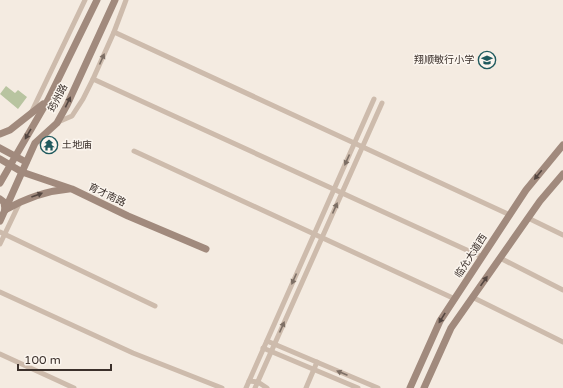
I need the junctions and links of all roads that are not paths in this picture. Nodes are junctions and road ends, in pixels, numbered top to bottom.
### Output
1 (85, 0) edge
2 (97, 0) edge
3 (115, 0) edge
4 (126, 0) edge
5 (114, 32) junction
6 (93, 79) junction
7 (374, 99) dead end
8 (48, 100) junction
9 (382, 103) dead end
10 (29, 116) junction
11 (57, 123) junction
12 (0, 134) edge
13 (354, 143) junction
14 (563, 145) edge
15 (362, 147) junction
16 (0, 148) edge
17 (134, 151) dead end
18 (16, 156) junction
19 (0, 159) edge
20 (26, 162) junction
21 (11, 165) junction
22 (22, 172) junction
23 (563, 174) edge
24 (0, 183) edge
25 (72, 189) junction
26 (334, 189) junction
27 (342, 193) junction
28 (0, 199) edge
29 (20, 201) junction
30 (5, 210) junction
31 (510, 215) junction
32 (528, 218) junction
33 (0, 221) edge
34 (2, 233) edge
35 (314, 234) junction
36 (563, 235) edge
37 (322, 238) junction
38 (0, 244) edge
39 (206, 249) dead end
40 (482, 257) junction
41 (500, 258) junction
42 (563, 290) edge
43 (0, 292) edge
44 (472, 297) junction
45 (455, 299) junction
46 (155, 306) dead end
47 (267, 340) junction
48 (563, 342) edge
49 (275, 344) junction
50 (263, 348) junction
51 (271, 352) junction
52 (0, 354) edge
53 (317, 362) junction
54 (314, 370) junction
55 (358, 379) junction
56 (249, 381) junction
57 (258, 382) junction
58 (74, 388) edge
59 (222, 388) edge
60 (246, 388) edge
61 (255, 388) edge
62 (267, 388) edge
63 (306, 388) edge
64 (355, 388) edge
65 (378, 388) edge
66 (410, 388) edge
67 (424, 388) edge

1 - 10 street
2 - 8 main road, 筠州路
11 -> 3 main road, 筠州路
4 - 5 street
6 -> 5 street
5 - 13 street
6 - 11 street
6 - 26 street
7 - 13 street
8 - 10 main road
8 -> 18 main road, 筠州路
9 - 15 street
10 - 12 main road
11 - 20 main road, 筠州路
13 - 15 street
13 -> 26 street
14 -> 31 main road, 临允大道西
15 - 27 street
15 - 31 street
16 - 18 main road
17 - 35 street
18 - 20 main road
18 - 21 main road, 筠州路
19 - 21 main road, 育才南路
20 - 22 main road, 筠州路
21 - 22 main road, 育才南路
21 - 24 main road, 筠州路
22 - 25 main road, 育才南路
22 - 30 main road, 筠州路
23 - 32 main road
29 -> 25 main road
25 - 39 main road, 育才南路
26 - 27 street
26 - 35 street
37 -> 27 street
27 - 40 street
28 - 30 main road
29 - 30 main road
29 - 34 street
30 - 33 main road, 筠州路
31 - 40 main road, 临允大道西
32 - 36 street
32 - 41 main road
34 - 38 street
34 - 46 street
35 - 37 street
35 -> 47 street
37 - 45 street
49 -> 37 street
40 - 45 main road, 临允大道西
41 - 42 street
44 -> 41 main road
43 - 59 street
44 - 48 street
44 - 67 main road
45 -> 66 main road, 临允大道西
47 - 49 street
47 - 50 street
49 - 51 street
49 - 53 street
50 - 51 street
50 - 56 street
51 - 54 street
51 - 57 street
52 - 58 street
53 - 54 street
55 -> 53 street
54 - 63 street
54 - 64 street
55 - 64 street
55 - 65 street
56 - 57 street
56 - 60 street
57 - 61 street
57 - 62 street

